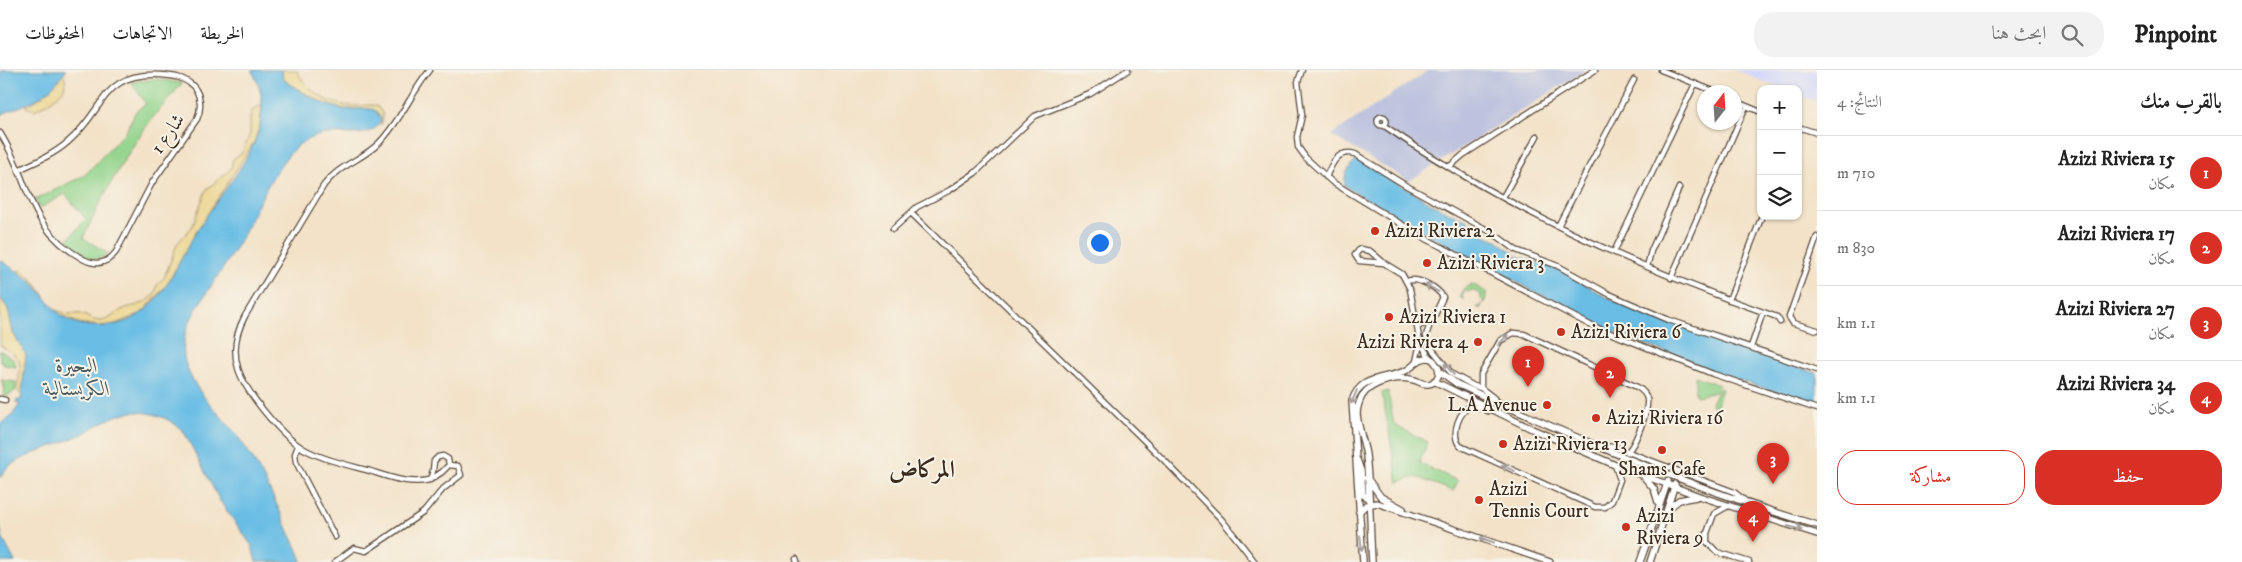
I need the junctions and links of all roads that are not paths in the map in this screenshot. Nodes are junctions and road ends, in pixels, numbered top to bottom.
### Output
1 (430, 70) edge
2 (1128, 70) edge
3 (1302, 70) edge
4 (1594, 70) edge
5 (1661, 70) edge
6 (1669, 70) edge
7 (1677, 75) junction
8 (1634, 80) dead end
9 (1696, 84) joint
10 (1742, 104) edge
11 (1746, 106) junction
12 (1757, 110) edge
13 (1383, 125) dead end
14 (1802, 128) edge
15 (0, 133) edge
16 (1817, 133) edge
17 (1537, 136) dead end
18 (1449, 167) junction
19 (18, 170) junction
20 (1326, 176) junction
21 (1679, 188) dead end
22 (1503, 197) junction
23 (911, 212) junction
24 (1760, 220) edge
25 (1558, 226) junction
26 (893, 229) dead end
27 (1817, 237) edge
28 (1614, 252) junction
29 (1384, 263) junction
30 (1647, 267) junction
31 (1671, 278) junction
32 (1407, 281) junction
33 (1729, 300) junction
34 (1763, 312) junction
35 (1431, 320) junction
36 (1780, 322) dead end
37 (1418, 327) junction
38 (1817, 330) edge
39 (1420, 343) junction
40 (1751, 347) junction
41 (1431, 359) junction
42 (1415, 364) junction
43 (1817, 370) edge
44 (1439, 371) junction
45 (1416, 380) junction
46 (1434, 381) junction
47 (1481, 388) junction
48 (1508, 408) junction
49 (1817, 409) edge
50 (1507, 416) junction
51 (298, 446) junction
52 (1597, 447) junction
53 (1627, 452) junction
54 (1355, 456) junction
55 (1615, 464) junction
56 (449, 465) junction
57 (1642, 475) junction
58 (1669, 476) junction
59 (1367, 477) junction
60 (1677, 479) junction
61 (430, 480) junction
62 (1667, 484) junction
63 (1674, 487) junction
64 (1699, 496) junction
65 (1368, 501) junction
66 (1748, 504) junction
67 (1728, 506) junction
68 (1659, 507) junction
69 (1667, 510) junction
70 (1359, 512) junction
71 (1410, 514) junction
72 (1817, 525) edge
73 (1817, 534) edge
74 (335, 537) dead end
75 (335, 562) edge
76 (1255, 562) edge
77 (1363, 562) edge
78 (1372, 562) edge
79 (1550, 562) edge
80 (1640, 562) edge
81 (1650, 562) edge
82 (1748, 562) edge

1 - 51 street
2 - 23 street
3 - 20 street
4 - 18 street
5 - 7 street
6 - 7 street
7 - 9 street
8 - 25 street
9 - 28 street
10 - 11 street
11 - 12 street
11 - 31 street
13 - 18 street
14 - 16 street
15 - 19 street, شارع 1
17 - 22 street
18 - 22 street
19 - 19 street, شارع 1
20 - 40 street
20 - 49 street
21 - 30 street
22 - 25 street
23 - 26 street
23 - 76 street
24 - 33 street
25 - 28 street
27 - 38 street
28 - 30 street
29 - 29 street
29 - 32 street
30 - 31 street
31 - 33 street
35 -> 32 street
32 - 37 street
33 - 34 street
34 - 36 street
34 - 40 street
35 - 37 street
47 -> 35 street
37 - 39 street
39 - 41 street
39 - 42 street
40 - 43 street
41 - 42 street
41 - 44 street
42 - 45 street
42 -> 54 street
44 - 46 street
44 - 48 street
45 - 46 street
45 - 59 street
46 - 50 street
47 - 48 street
47 -> 53 street
48 - 52 street
50 - 55 street
55 -> 50 street
51 - 61 street
51 - 74 street
52 - 53 street
52 - 58 street
53 - 66 street
54 - 65 street
54 - 70 street
55 - 57 street
56 - 61 street
56 - 61 street
56 - 75 street
57 - 62 street
57 - 68 street
58 - 60 street
58 - 62 street
59 - 65 street
59 - 71 street
60 - 63 street
60 - 66 street
62 - 63 street
62 - 68 street
63 - 64 street
63 - 69 street
64 - 67 street
64 - 69 street
65 - 70 street
65 - 71 street
65 - 78 street
66 - 72 street
67 -> 73 street
67 - 82 street
68 - 80 street
69 - 81 street
70 -> 77 street
79 -> 71 street

